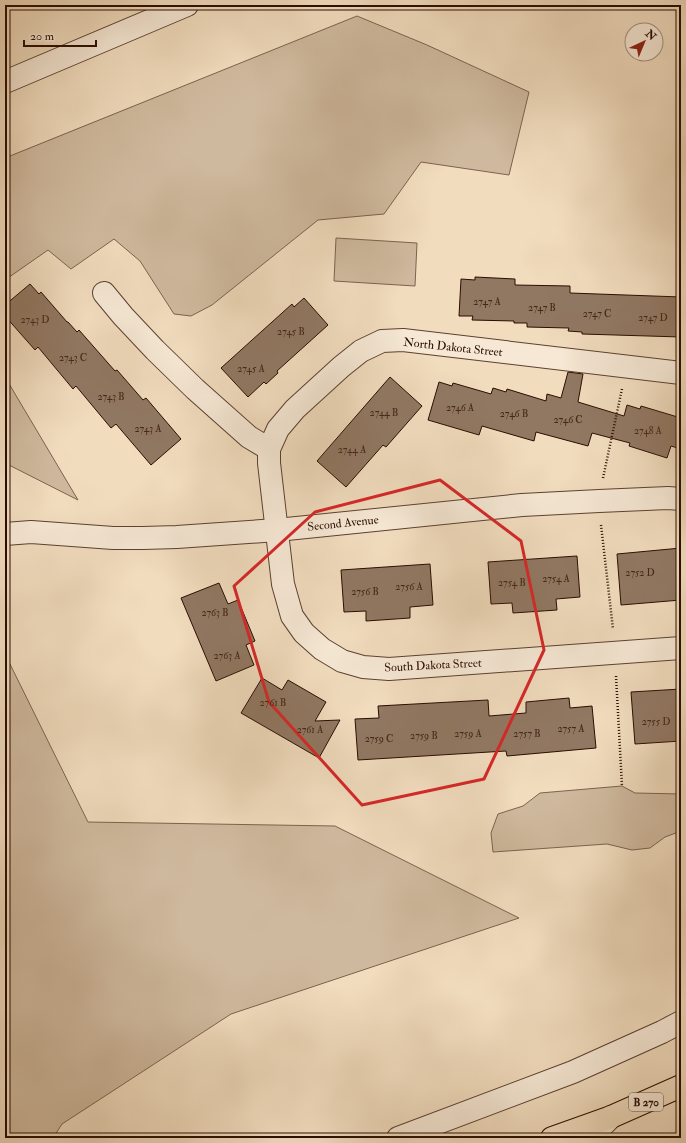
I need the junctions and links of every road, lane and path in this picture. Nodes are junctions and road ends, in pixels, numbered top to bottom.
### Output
1 (187, 5) edge
2 (5, 82) edge
3 (104, 293) dead end
4 (626, 367) junction
5 (681, 373) edge
6 (269, 449) junction
7 (681, 499) edge
8 (599, 500) junction
9 (276, 530) junction
10 (5, 534) edge
11 (681, 648) edge
12 (615, 653) junction
13 (622, 786) dead end
14 (681, 1022) edge
15 (681, 1086) edge
16 (611, 1117) junction
17 (398, 1138) edge
18 (552, 1138) edge
19 (590, 1138) edge

1 - 2 street
3 - 6 street
4 - 5 street, North Dakota Street
4 - 6 street, North Dakota Street
4 - 8 path
6 - 9 street, North Dakota Street
7 - 8 street, Second Avenue
8 - 9 street, Second Avenue
8 - 12 path
9 - 10 street, Second Avenue
9 - 12 street, South Dakota Street
11 - 12 street, South Dakota Street
12 - 13 path
14 - 17 street
15 - 16 main road, B 270
16 - 18 main road, B 270
16 - 19 street

